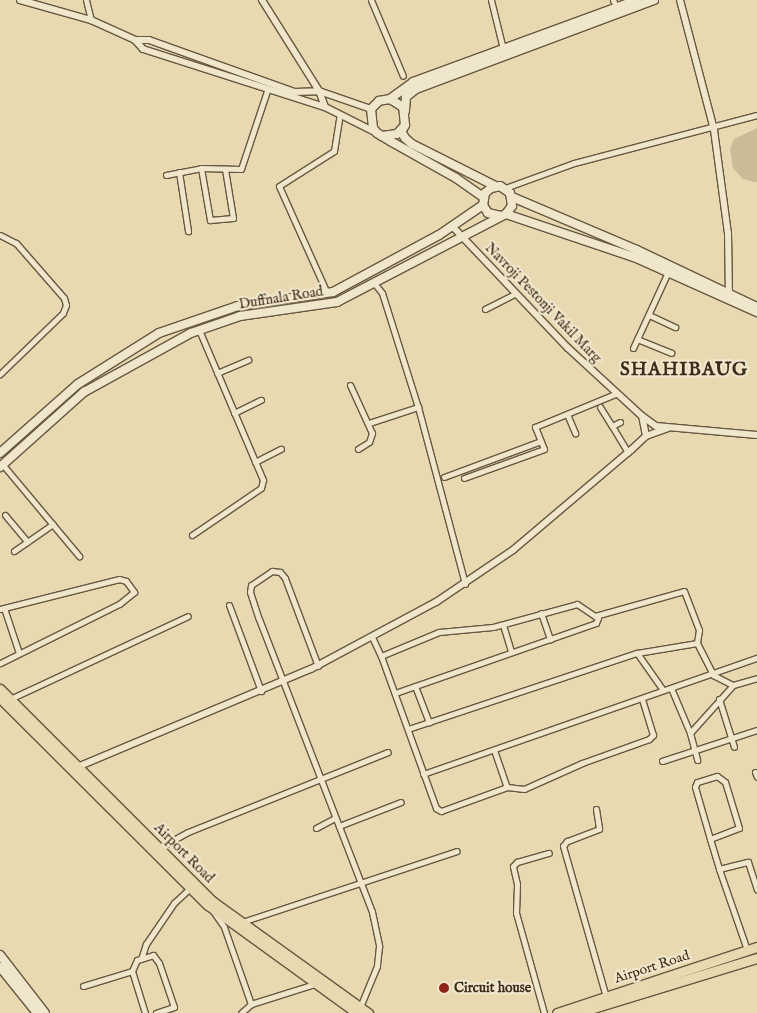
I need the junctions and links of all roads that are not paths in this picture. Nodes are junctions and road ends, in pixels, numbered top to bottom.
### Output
1 (20, 0) edge
2 (86, 0) edge
3 (262, 0) edge
4 (371, 0) edge
5 (491, 0) edge
6 (613, 0) edge
7 (637, 0) edge
8 (654, 0) edge
9 (680, 0) edge
10 (617, 8) junction
11 (90, 20) junction
12 (135, 40) junction
13 (503, 49) junction
14 (403, 76) dead end
15 (267, 91) junction
16 (319, 92) junction
17 (390, 99) junction
18 (325, 107) junction
19 (371, 109) junction
20 (405, 111) junction
21 (340, 114) junction
22 (757, 115) edge
23 (405, 125) junction
24 (714, 126) junction
25 (380, 134) junction
26 (202, 168) junction
27 (225, 169) junction
28 (179, 172) junction
29 (166, 175) dead end
30 (495, 186) junction
31 (505, 188) junction
32 (512, 197) junction
33 (483, 201) junction
34 (504, 215) junction
35 (453, 226) junction
36 (188, 231) dead end
37 (0, 235) edge
38 (462, 239) junction
39 (668, 272) junction
40 (374, 283) junction
41 (327, 293) junction
42 (516, 293) junction
43 (729, 297) junction
44 (757, 307) edge
45 (485, 309) dead end
46 (757, 312) edge
47 (649, 314) junction
48 (675, 327) dead end
49 (199, 330) junction
50 (637, 338) junction
51 (632, 348) dead end
52 (671, 353) dead end
53 (248, 360) dead end
54 (217, 373) junction
55 (0, 374) edge
56 (350, 385) dead end
57 (616, 394) junction
58 (260, 400) dead end
59 (418, 407) junction
60 (600, 407) dead end
61 (234, 413) junction
62 (567, 414) junction
63 (642, 416) junction
64 (620, 422) dead end
65 (369, 423) junction
66 (612, 426) junction
67 (671, 427) junction
68 (575, 434) dead end
69 (757, 435) edge
70 (646, 436) junction
71 (540, 441) junction
72 (280, 449) dead end
73 (358, 449) dead end
74 (0, 452) edge
75 (628, 453) junction
76 (255, 462) junction
77 (2, 466) edge
78 (444, 478) dead end
79 (464, 478) dead end
80 (5, 515) dead end
81 (52, 524) junction
82 (192, 535) dead end
83 (28, 542) junction
84 (14, 551) dead end
85 (80, 556) dead end
86 (466, 584) junction
87 (229, 606) dead end
88 (2, 608) edge
89 (541, 613) junction
90 (188, 616) dead end
91 (595, 616) junction
92 (503, 624) junction
93 (372, 637) junction
94 (550, 639) junction
95 (697, 643) junction
96 (512, 652) junction
97 (637, 652) junction
98 (18, 653) junction
99 (381, 656) junction
100 (757, 658) edge
101 (0, 663) edge
102 (318, 666) junction
103 (713, 675) junction
104 (757, 678) edge
105 (283, 681) junction
106 (733, 685) junction
107 (415, 686) junction
108 (671, 688) junction
109 (0, 689) edge
110 (663, 690) junction
111 (261, 691) junction
112 (395, 692) junction
113 (0, 698) edge
114 (642, 699) junction
115 (719, 699) junction
116 (10, 700) junction
117 (429, 722) junction
118 (408, 729) junction
119 (757, 730) edge
120 (690, 733) junction
121 (730, 740) junction
122 (734, 748) dead end
123 (494, 750) junction
124 (388, 752) dead end
125 (694, 752) junction
126 (697, 760) dead end
127 (662, 762) dead end
128 (73, 769) junction
129 (423, 774) junction
130 (321, 781) junction
131 (508, 787) junction
132 (400, 802) dead end
133 (596, 808) dead end
134 (336, 818) junction
135 (339, 826) junction
136 (316, 828) dead end
137 (710, 839) junction
138 (159, 848) junction
139 (457, 851) dead end
140 (549, 853) dead end
141 (719, 869) junction
142 (361, 882) junction
143 (190, 888) junction
144 (757, 890) edge
145 (208, 906) junction
146 (241, 922) junction
147 (757, 947) edge
148 (747, 950) junction
149 (0, 955) edge
150 (141, 958) junction
151 (757, 958) edge
152 (0, 967) edge
153 (132, 971) junction
154 (314, 984) junction
155 (83, 986) dead end
156 (606, 997) junction
157 (251, 1004) junction
158 (358, 1010) edge
159 (37, 1013) edge
160 (45, 1013) edge
161 (145, 1013) edge
162 (156, 1013) edge
163 (241, 1013) edge
164 (368, 1013) edge
165 (544, 1013) edge
166 (556, 1013) edge
167 (577, 1013) edge

1 - 11 street
2 - 11 street
3 - 16 street
4 - 14 street
5 - 13 street
6 - 10 street
7 - 10 main road
8 - 20 main road
9 - 24 street
10 - 13 main road
11 - 12 street
12 - 15 street
12 - 16 street
13 - 17 main road
15 - 18 street
15 - 27 street
16 - 18 street
16 - 19 street
17 - 19 main road
17 - 20 main road
18 - 21 street
19 - 25 main road
20 - 23 main road
21 - 25 street
21 - 41 street
22 - 24 street
23 - 25 main road
23 - 30 main road
24 - 31 street
24 - 43 street
25 - 33 main road
26 - 27 street
26 - 27 street
26 - 28 street
28 - 29 street
28 - 36 street
30 - 31 main road
30 - 33 main road
31 - 32 main road
32 - 34 main road
32 - 43 main road
33 - 34 main road
33 - 35 main road
34 - 38 main road, Duffnala Road
34 - 39 main road
35 - 38 street, Navroji Pestonji Vakil Marg
35 - 41 main road
37 - 55 street
38 - 40 main road, Duffnala Road
38 - 42 street, Navroji Pestonji Vakil Marg
39 - 43 main road
39 - 47 street
40 - 49 main road, Duffnala Road
40 - 59 street
41 - 74 main road
42 - 45 street
42 - 57 street, Navroji Pestonji Vakil Marg
43 - 44 main road
43 - 46 main road
47 - 48 street
47 - 50 street
49 - 54 street
49 - 77 main road, Duffnala Road
50 - 51 street
50 - 52 street
53 - 54 street
54 - 61 street
56 - 65 street
57 - 62 street
57 - 63 street, Navroji Pestonji Vakil Marg
58 - 61 street
59 - 65 street
59 - 86 street
60 - 66 street
61 - 76 street
62 - 68 street
62 - 71 street
63 - 67 street, Navroji Pestonji Vakil Marg
63 - 70 street
64 - 66 street
65 - 73 street
66 - 75 street
67 - 69 street, Navroji Pestonji Vakil Marg
67 - 70 street
70 - 75 street
71 - 78 street
71 - 79 street
72 - 76 street
75 - 86 street
76 - 82 street
77 - 81 street
80 - 83 street
81 - 83 street
81 - 85 street
83 - 84 street
86 - 93 street
87 - 111 street
88 - 98 street
88 - 98 street
89 - 91 street
89 - 92 street
89 - 94 street
90 - 116 street
91 - 94 street
91 - 95 street
92 - 96 street
92 - 99 street
93 - 99 street
93 - 102 street
94 - 96 street
95 - 97 street
95 - 103 street
96 - 107 street
97 - 110 street
97 - 117 street
98 - 101 street
99 - 112 street
100 - 103 street
102 - 105 street
102 - 105 street
103 - 106 street
103 - 108 street
104 - 106 street
105 - 111 street
105 - 130 street
106 - 115 street
107 - 112 street
107 - 117 street
108 - 110 street
108 - 120 street
109 - 116 main road, Airport Road
110 - 114 street
111 - 128 street
112 - 118 street
113 - 128 main road, Airport Road
114 - 123 street
114 - 131 street
115 - 120 street
115 - 121 street
116 - 128 main road, Airport Road
117 - 118 street
118 - 129 street
119 - 121 street
120 - 125 street
121 - 122 street
121 - 125 street
123 - 129 street
123 - 131 street
124 - 130 street
125 - 126 street
125 - 127 street
128 - 138 main road, Airport Road
128 - 143 main road, Airport Road
129 - 131 street
130 - 134 street
130 - 138 street
132 - 135 street
133 - 156 street
134 - 135 street
134 - 136 street
135 - 142 street
137 - 137 street
137 - 141 street
138 - 146 main road, Airport Road
139 - 142 street
140 - 165 street
141 - 144 street
141 - 148 street
142 - 146 street
142 - 158 street
143 - 145 main road, Airport Road
143 - 150 street
145 - 154 main road, Airport Road
145 - 157 street
146 - 158 main road, Airport Road
147 - 148 main road, Airport Road
148 - 156 main road, Airport Road
149 - 160 main road
150 - 153 street
150 - 162 street
151 - 167 main road, Airport Road
152 - 159 main road
153 - 155 street
153 - 161 street
154 - 157 street
154 - 158 main road, Airport Road
156 - 166 main road, Airport Road
157 - 163 street
158 - 164 main road, Airport Road

